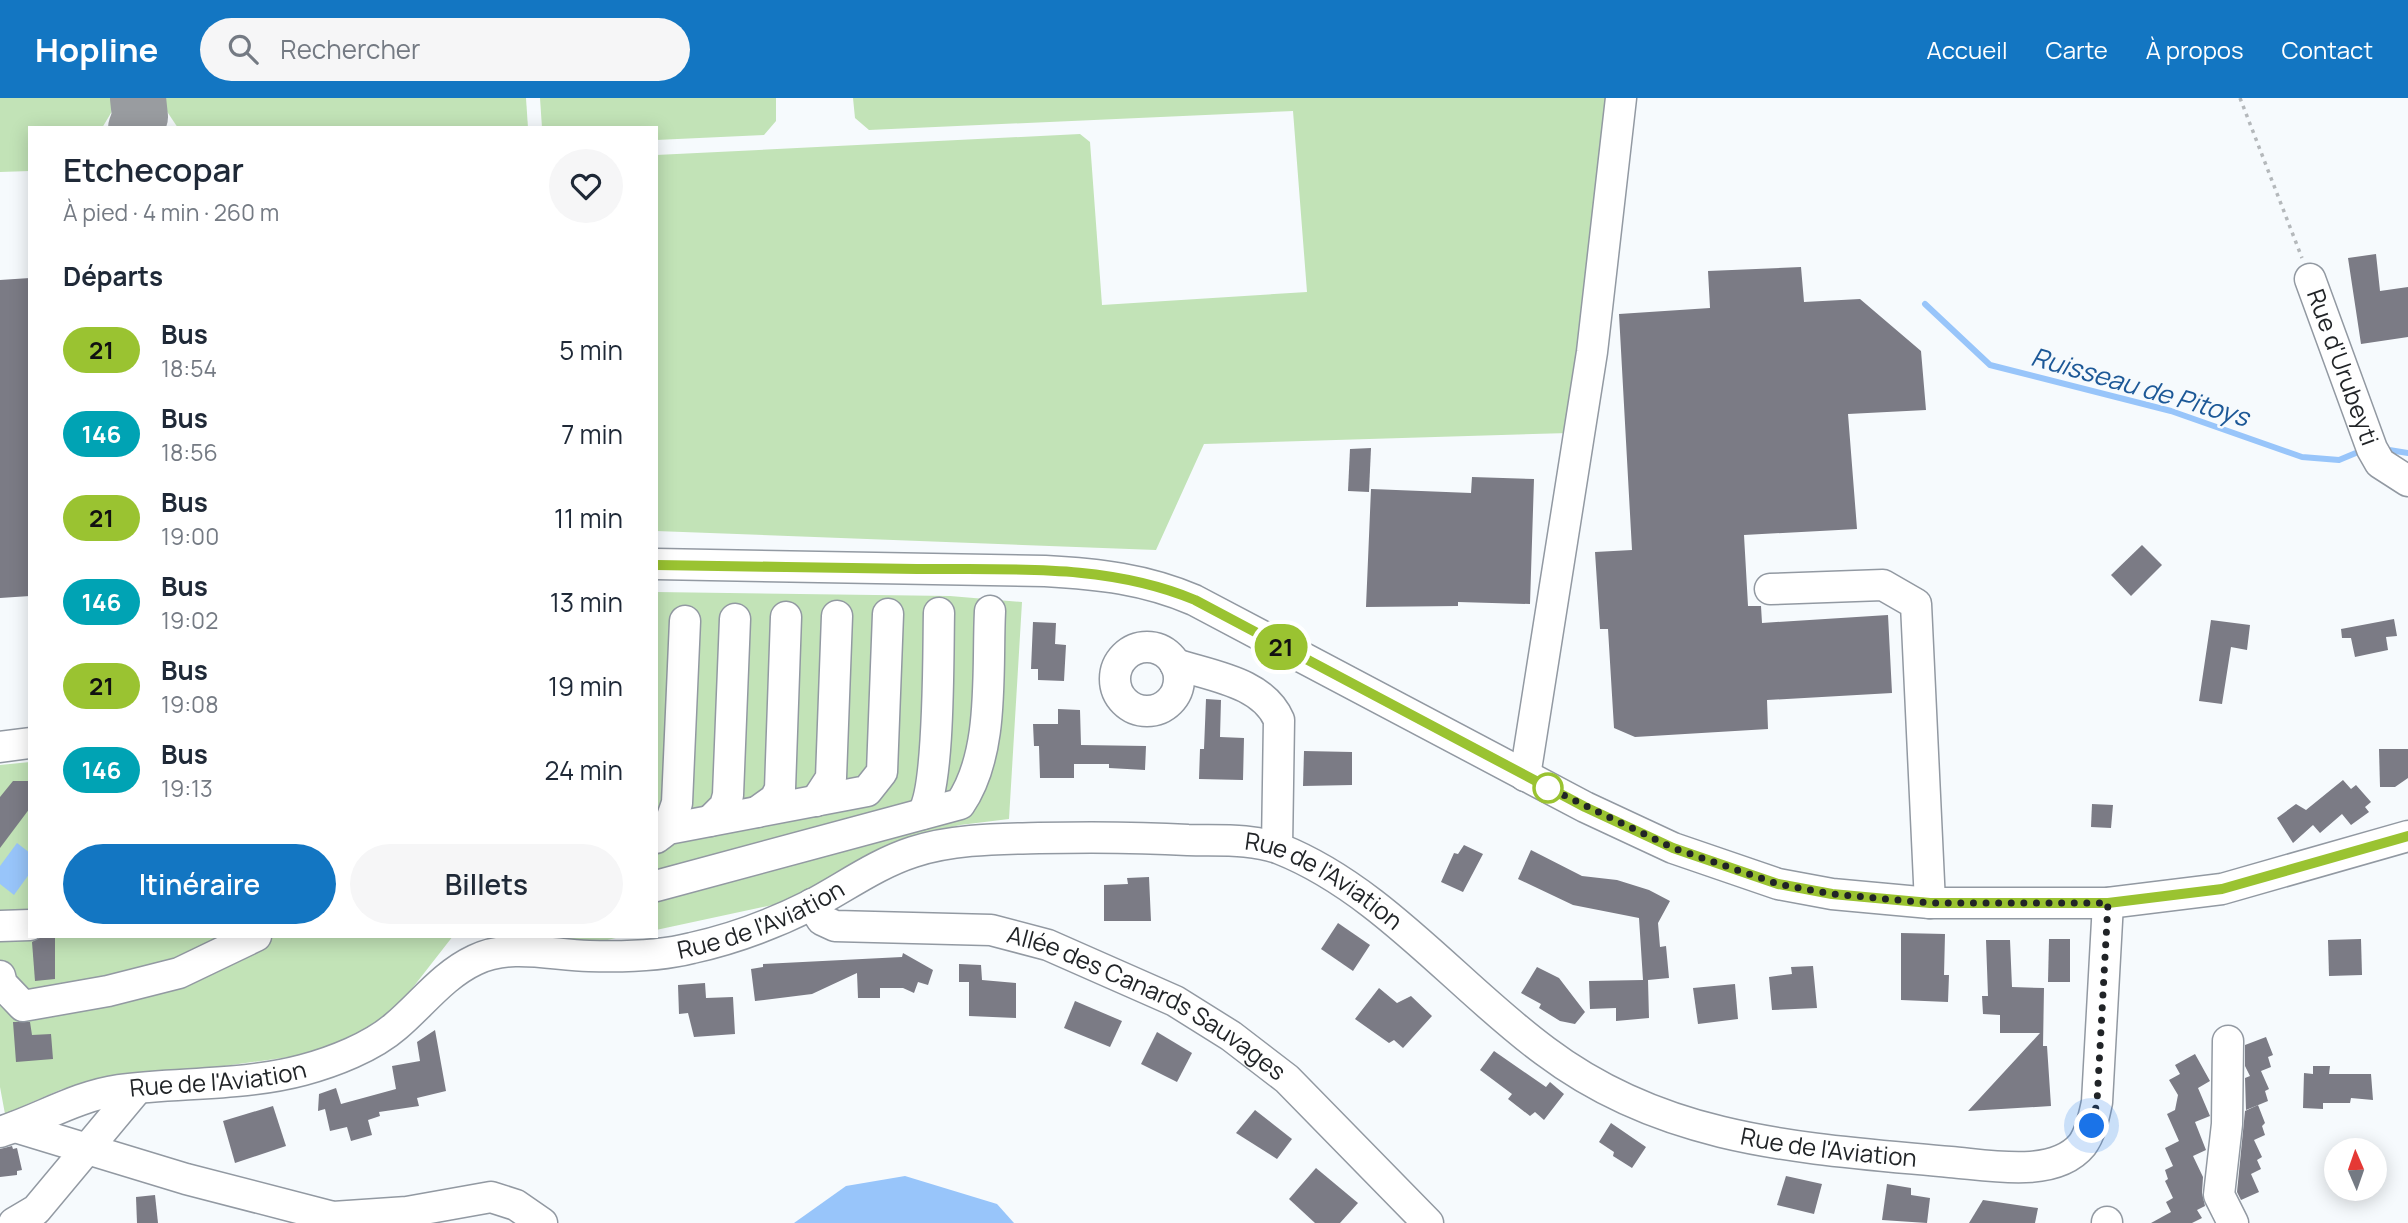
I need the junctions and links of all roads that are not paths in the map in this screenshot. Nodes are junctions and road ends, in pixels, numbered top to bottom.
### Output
1 (1620, 98) edge
2 (2310, 279) road end
3 (2408, 481) edge
4 (658, 565) edge
5 (1770, 589) dead end
6 (990, 611) dead end
7 (939, 613) dead end
8 (888, 614) dead end
9 (837, 616) dead end
10 (786, 617) dead end
11 (736, 619) dead end
12 (684, 621) dead end
13 (1175, 664) dead end
14 (28, 743) edge
15 (0, 747) edge
16 (1525, 776) junction
17 (816, 801) junction
18 (757, 812) junction
19 (922, 814) junction
20 (710, 821) junction
21 (660, 825) edge
22 (2408, 836) edge
23 (1276, 847) junction
24 (658, 886) edge
25 (1930, 903) junction
26 (2108, 903) junction
27 (812, 904) junction
28 (28, 925) edge
29 (0, 926) edge
30 (252, 938) edge
31 (0, 976) edge
32 (2228, 1041) dead end
33 (137, 1089) junction
34 (8, 1130) edge
35 (83, 1150) junction
36 (14, 1223) edge
37 (542, 1223) edge
38 (1427, 1223) edge
39 (2233, 1223) edge

1 - 16 street
2 - 3 street, Rue d'Urubeyti
4 - 16 street
5 - 25 street
6 - 19 street
7 - 19 street
8 - 17 street
9 - 17 street
10 - 18 street
11 - 20 street
12 - 21 street
13 - 23 street
14 - 15 street
16 - 25 street
17 - 18 street
18 - 20 street
19 - 24 street
20 - 21 street
22 - 26 street
23 - 26 street, Rue de l'Aviation
23 - 27 street, Rue de l'Aviation
25 - 26 street
27 - 33 street, Rue de l'Aviation
27 - 38 street, Allée des Canards Sauvages
28 - 29 street
30 - 31 street
32 - 39 street
33 - 34 street, Rue de l'Aviation
33 - 35 street
34 - 35 street
35 - 36 street
35 - 37 street

